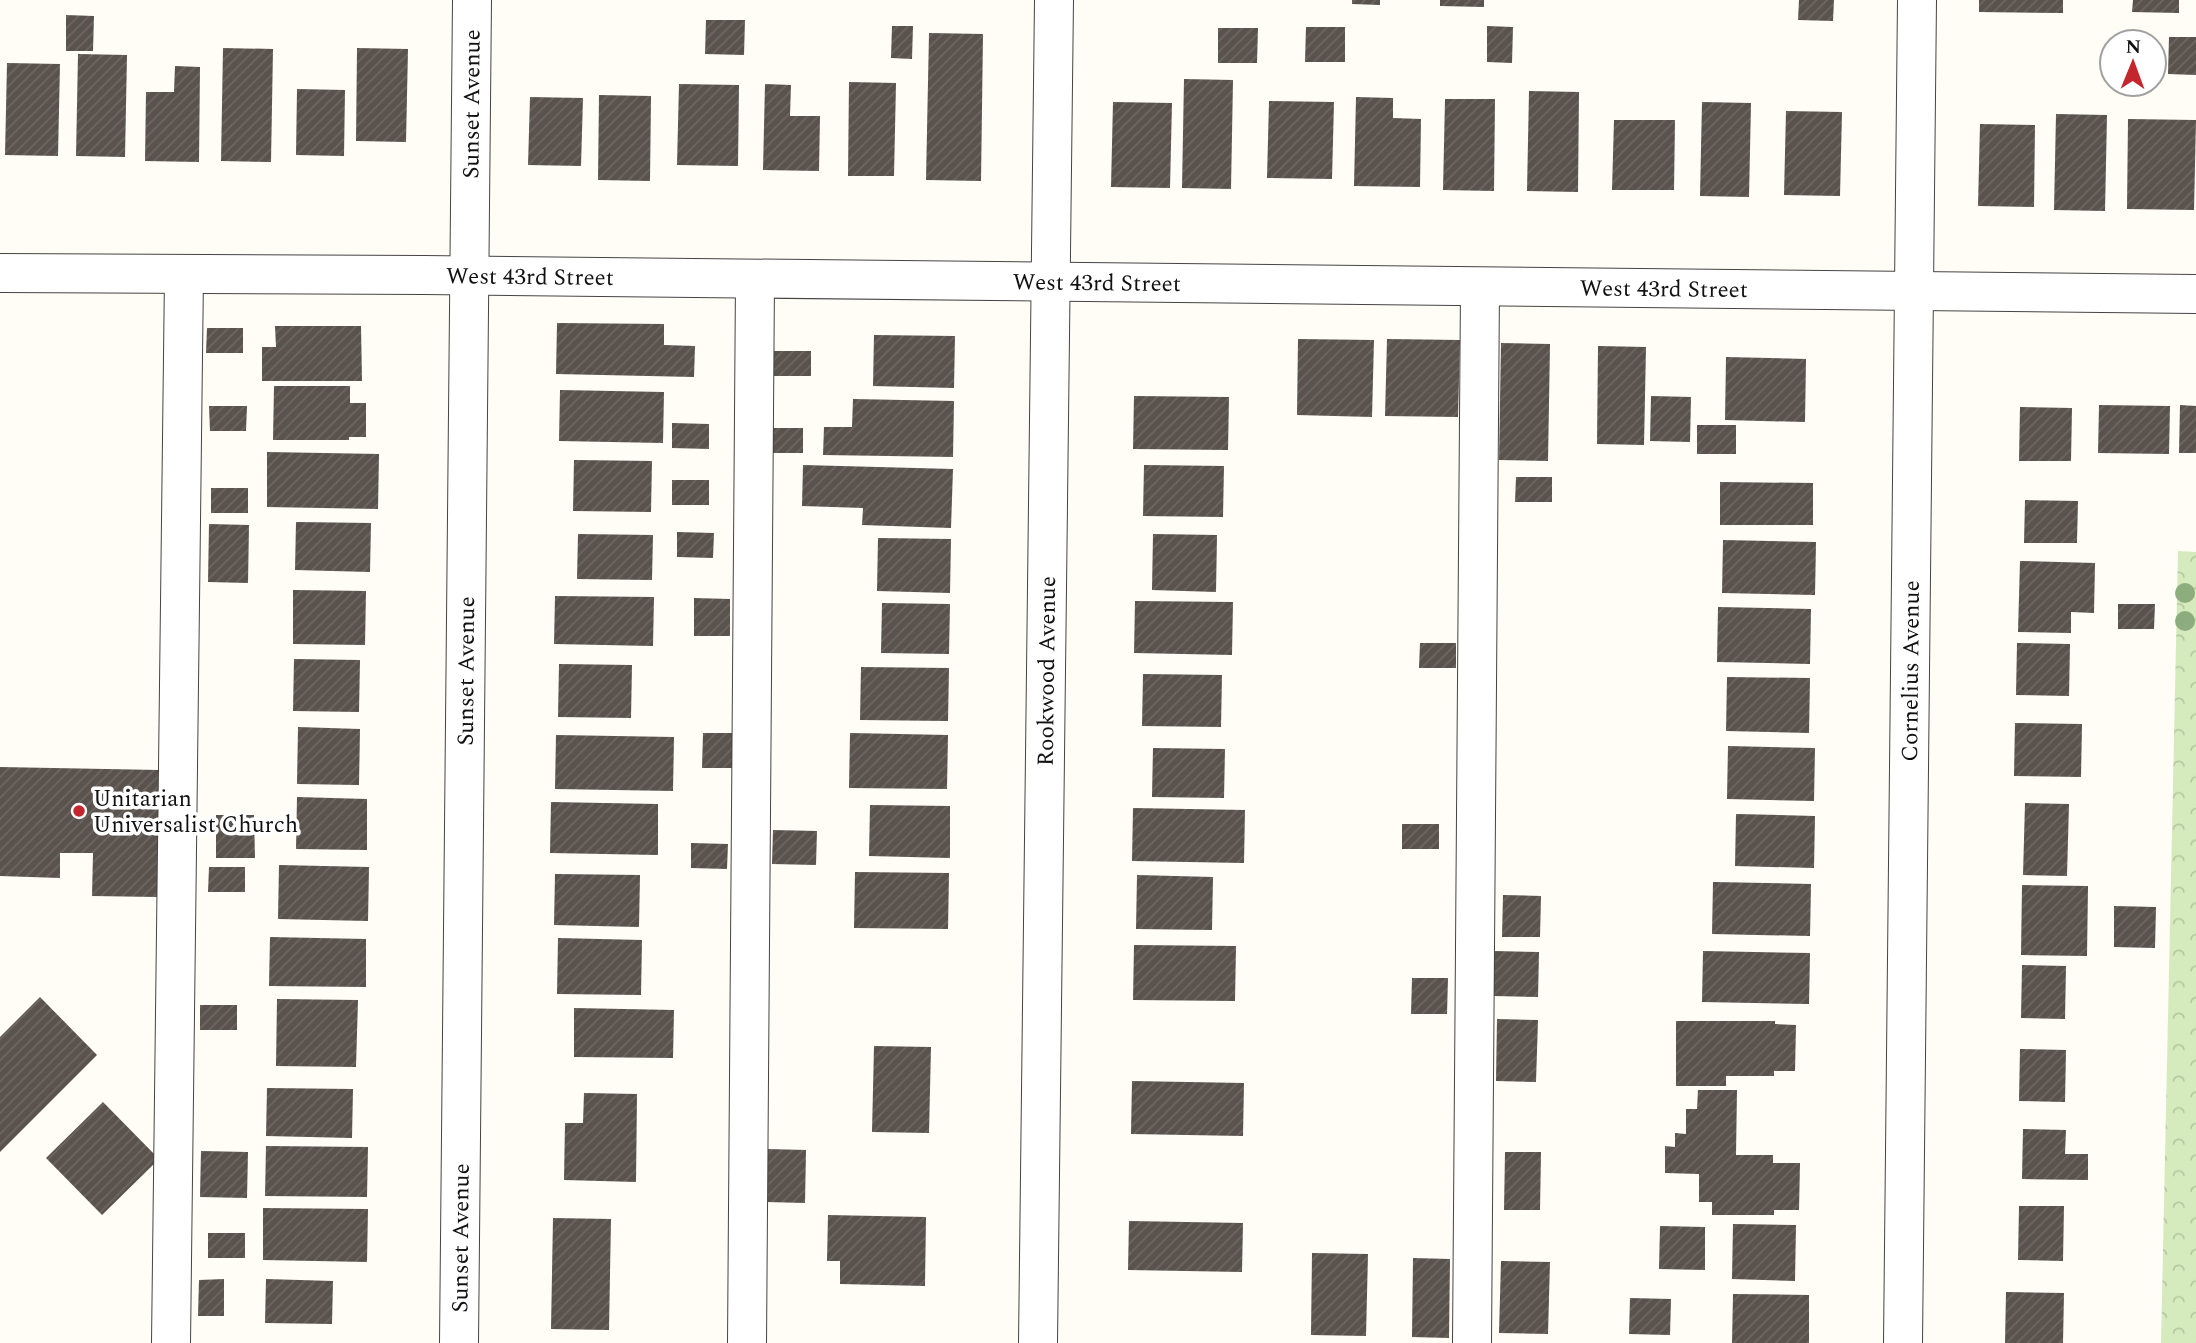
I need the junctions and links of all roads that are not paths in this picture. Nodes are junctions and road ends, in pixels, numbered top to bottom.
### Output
1 (472, 0) edge
2 (1054, 0) edge
3 (1917, 0) edge
4 (0, 273) edge
5 (184, 274) junction
6 (470, 276) junction
7 (755, 280) junction
8 (1052, 283) junction
9 (1480, 287) junction
10 (1913, 292) junction
11 (2196, 294) edge
12 (171, 1343) edge
13 (459, 1343) edge
14 (747, 1343) edge
15 (1038, 1343) edge
16 (1472, 1343) edge
17 (1903, 1343) edge

1 - 6 street, Sunset Avenue
2 - 8 street, Rookwood Avenue
3 - 10 street, Cornelius Avenue
4 - 5 street, West 43rd Street
5 - 6 street, West 43rd Street
5 - 12 street
6 - 7 street, West 43rd Street
6 - 13 street, Sunset Avenue
7 - 8 street, West 43rd Street
7 - 14 street
8 - 9 street, West 43rd Street
8 - 15 street, Rookwood Avenue
9 - 10 street, West 43rd Street
9 - 16 street
10 - 11 street, West 43rd Street
10 - 17 street, Cornelius Avenue

